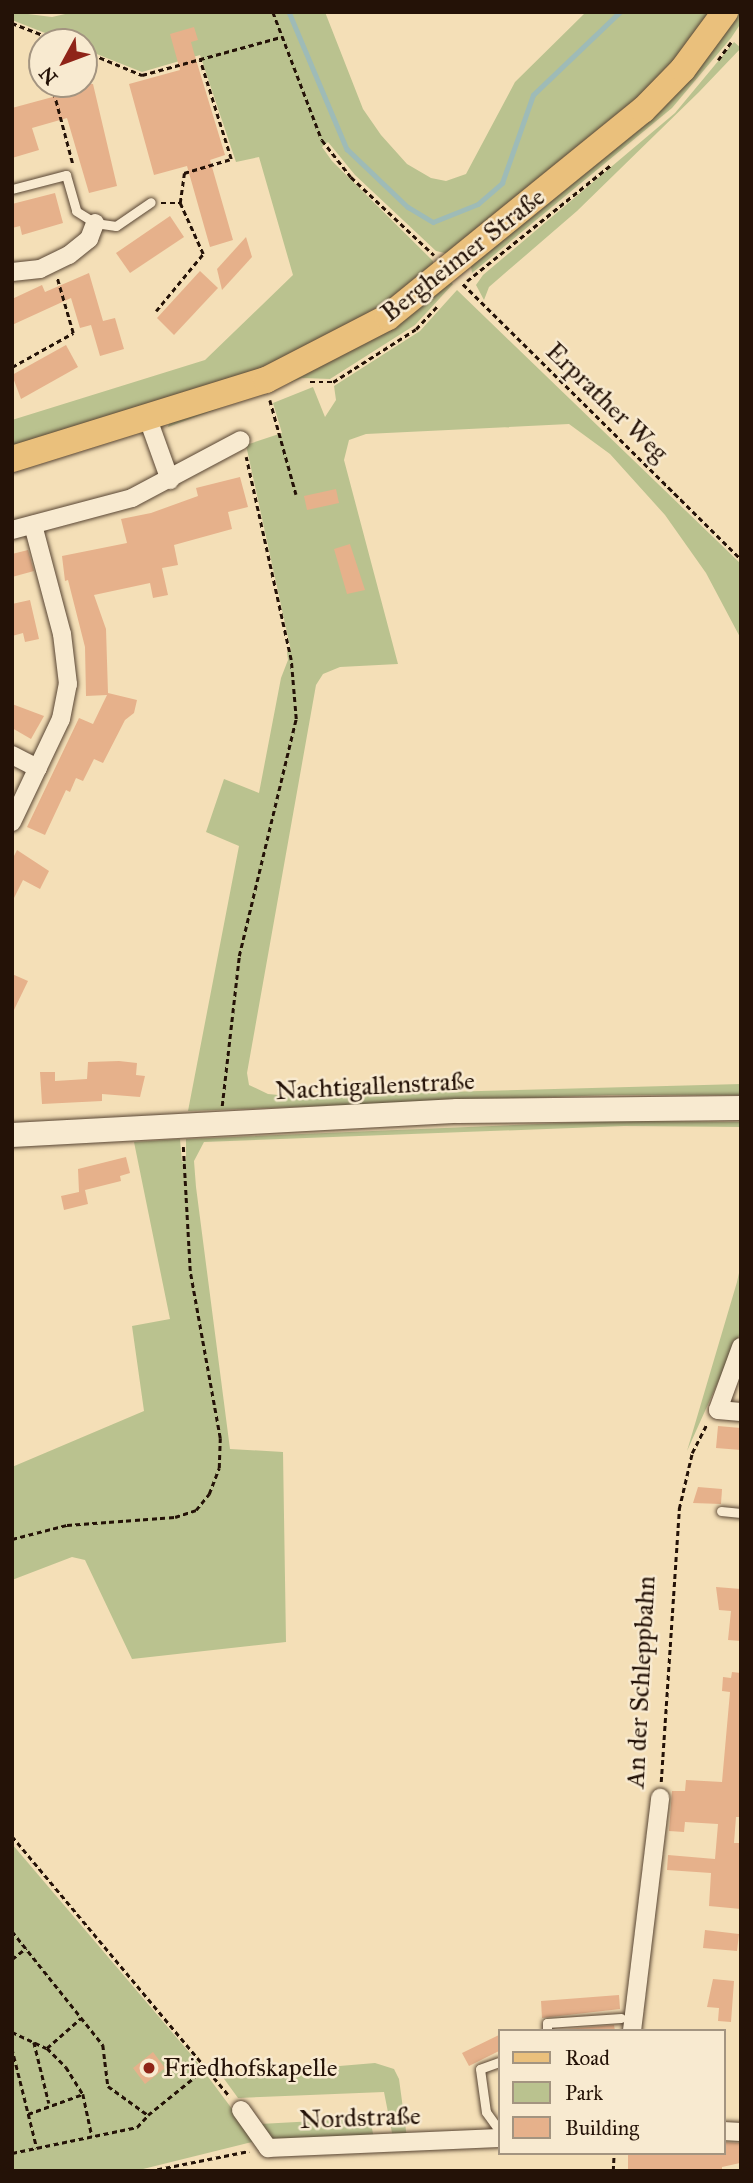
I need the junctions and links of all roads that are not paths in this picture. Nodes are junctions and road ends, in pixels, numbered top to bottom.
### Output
1 (725, 12) edge
2 (12, 189) edge
3 (151, 202) road end
4 (95, 223) junction
5 (12, 272) edge
6 (148, 419) junction
7 (241, 440) road end
8 (12, 459) edge
9 (170, 480) junction
10 (33, 525) junction
11 (12, 530) edge
12 (12, 755) edge
13 (38, 768) junction
14 (12, 822) edge
15 (741, 1108) edge
16 (12, 1135) edge
17 (741, 1347) edge
18 (741, 1412) edge
19 (722, 1511) dead end
20 (741, 1513) edge
21 (660, 1798) road end
22 (626, 2025) edge
23 (547, 2029) edge
24 (498, 2062) edge
25 (241, 2110) road end
26 (498, 2129) edge
27 (498, 2138) edge

1 - 6 main road, Bergheimer Straße
2 - 4 lane
3 - 4 lane
4 - 5 street
6 - 8 main road, Bergheimer Straße
6 - 9 street
7 - 9 street
9 - 10 street
10 - 11 street
10 - 13 street
12 - 13 street
13 - 14 street
15 - 16 main road, Nachtigallenstraße
17 - 18 street
19 - 20 lane
21 - 22 street, An der Schleppbahn
22 - 23 lane
24 - 26 lane
25 - 27 street, Nordstraße

